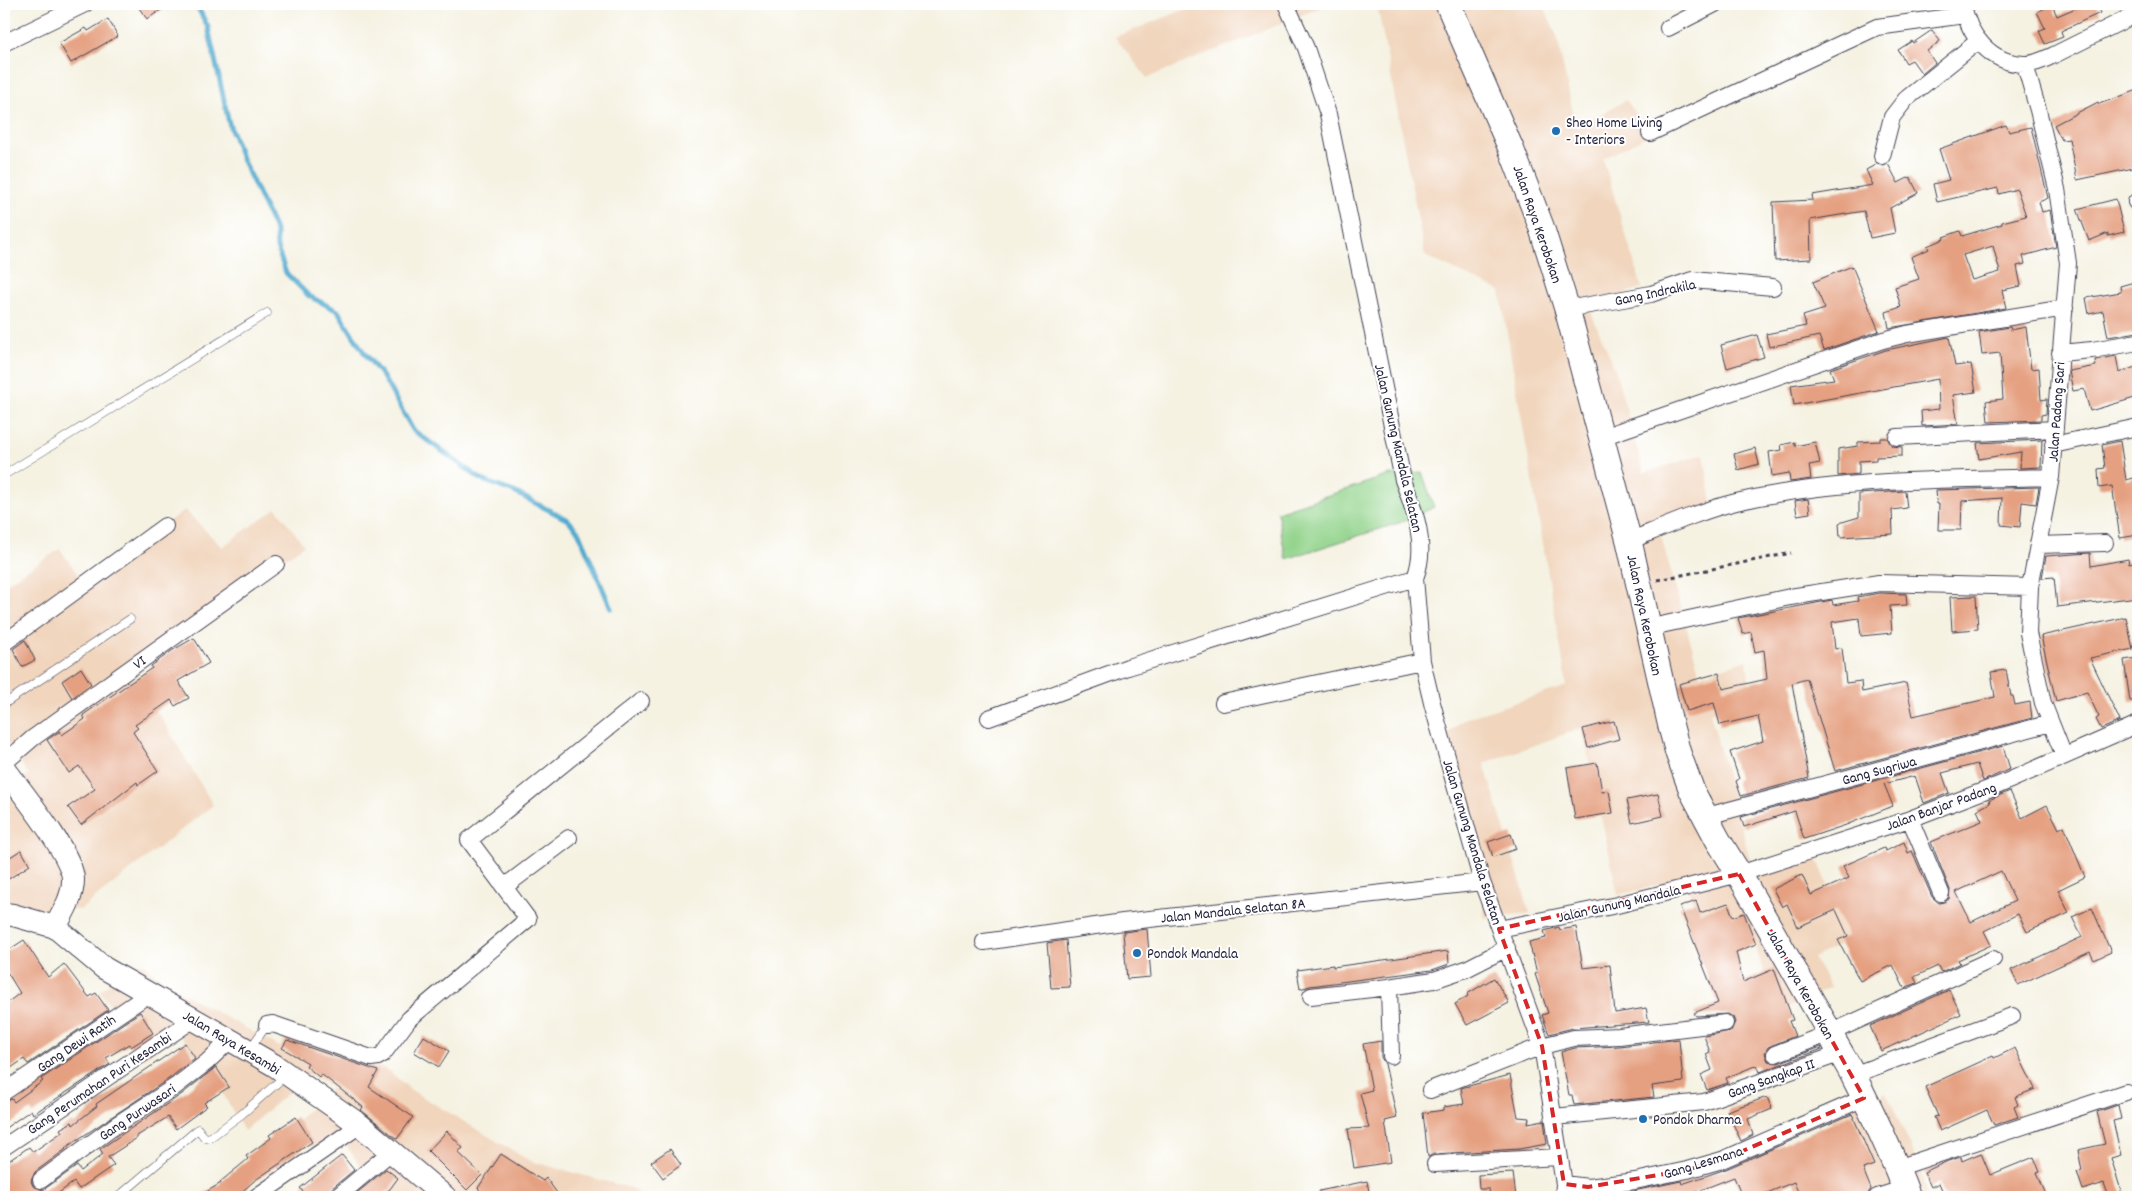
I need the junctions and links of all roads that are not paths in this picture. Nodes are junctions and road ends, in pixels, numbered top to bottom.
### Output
1 (85, 4) edge
2 (1286, 4) edge
3 (1448, 4) edge
4 (1715, 4) edge
5 (1964, 10) edge
6 (2138, 13) edge
7 (1668, 28) dead end
8 (1977, 42) junction
9 (4, 43) edge
10 (2025, 65) junction
11 (1650, 133) dead end
12 (1882, 156) dead end
13 (1773, 287) dead end
14 (2065, 308) junction
15 (1567, 309) junction
16 (267, 313) dead end
17 (2138, 342) edge
18 (2060, 353) junction
19 (2138, 427) edge
20 (1602, 437) junction
21 (1897, 437) dead end
22 (2054, 437) junction
23 (4, 475) edge
24 (2051, 477) junction
25 (165, 526) dead end
26 (1629, 541) junction
27 (2106, 543) dead end
28 (2038, 544) junction
29 (276, 564) dead end
30 (1415, 578) junction
31 (2030, 587) junction
32 (130, 619) dead end
33 (1647, 628) junction
34 (4, 643) edge
35 (1422, 660) junction
36 (641, 701) dead end
37 (4, 704) edge
38 (1223, 704) dead end
39 (989, 718) dead end
40 (2047, 724) dead end
41 (2138, 724) edge
42 (2064, 756) junction
43 (4, 764) edge
44 (4, 768) edge
45 (1711, 815) dead end
46 (1910, 819) junction
47 (570, 838) dead end
48 (1740, 874) junction
49 (1482, 882) junction
50 (504, 887) junction
51 (72, 890) junction
52 (1941, 893) dead end
53 (4, 914) edge
54 (55, 927) junction
55 (1499, 929) junction
56 (984, 942) dead end
57 (1508, 948) junction
58 (82, 951) junction
59 (1993, 959) dead end
60 (1389, 987) junction
61 (149, 994) junction
62 (1311, 996) dead end
63 (2012, 1016) dead end
64 (194, 1019) junction
65 (1725, 1023) dead end
66 (267, 1025) joint
67 (1834, 1044) junction
68 (244, 1045) junction
69 (1542, 1046) junction
70 (1775, 1054) dead end
71 (1390, 1056) dead end
72 (287, 1074) junction
73 (1853, 1075) junction
74 (1430, 1090) dead end
75 (4, 1092) edge
76 (2126, 1092) dead end
77 (1864, 1098) junction
78 (1554, 1117) junction
79 (360, 1125) junction
80 (4, 1147) edge
81 (392, 1151) junction
82 (1560, 1157) junction
83 (1435, 1164) dead end
84 (41, 1180) dead end
85 (1903, 1185) edge
86 (1563, 1190) edge
87 (440, 1196) edge
88 (118, 1197) edge
89 (256, 1197) edge
90 (337, 1197) edge
91 (1877, 1197) edge

1 - 9 street
2 - 30 street, Jalan Gunung Mandala Selatan
3 - 15 main road, Jalan Raya Kerobokan
4 - 7 street
5 - 8 street
5 - 11 street
6 - 10 street
8 - 10 street
8 - 12 street
10 - 14 street, Jalan Padang Sari
13 - 15 street, Gang Indrakila
14 - 18 street, Jalan Padang Sari
14 - 20 street
15 - 20 main road, Jalan Raya Kerobokan
16 - 23 lane
17 - 18 street
18 - 22 street, Jalan Padang Sari
19 - 22 street
20 - 26 main road, Jalan Raya Kerobokan
21 - 22 street
22 - 24 street, Jalan Padang Sari
24 - 26 street
24 - 28 street, Jalan Padang Sari
25 - 34 street
26 - 33 main road, Jalan Raya Kerobokan
27 - 28 street
28 - 31 street, Jalan Padang Sari
29 - 43 street, VI
30 - 35 street, Jalan Gunung Mandala Selatan
30 - 39 street
31 - 33 street
31 - 42 street, Jalan Padang Sari
32 - 37 lane
33 - 48 main road, Jalan Raya Kerobokan
35 - 38 street
35 - 49 street, Jalan Gunung Mandala Selatan
36 - 50 street
40 - 45 street, Gang Sugriwa
41 - 42 street, Jalan Banjar Padang
42 - 46 street, Jalan Banjar Padang
44 - 51 street
46 - 48 street, Jalan Banjar Padang
46 - 52 street
47 - 50 street
48 - 55 street, Jalan Gunung Mandala
48 - 67 main road, Jalan Raya Kerobokan
49 - 55 street, Jalan Gunung Mandala Selatan
49 - 56 street, Jalan Mandala Selatan 8A
50 - 66 street
51 - 54 street
51 - 58 street
53 - 54 street, Jalan Raya Kesambi
54 - 58 street, Jalan Raya Kesambi
55 - 57 street, Jalan Gunung Mandala Selatan
57 - 60 street
57 - 69 street, Jalan Gunung Mandala Selatan
58 - 61 street, Jalan Raya Kesambi
59 - 67 street
60 - 62 street
60 - 71 street
61 - 64 street, Jalan Raya Kesambi
61 - 75 street, Gang Dewi Ratih
63 - 73 street
64 - 68 street, Jalan Raya Kesambi
64 - 80 street, Gang Perumahan Puri Kesambi
65 - 69 street
66 - 68 lane
67 - 70 street
67 - 73 main road, Jalan Raya Kerobokan
67 - 78 street, Gang Sangkap II
68 - 72 street, Jalan Raya Kesambi
68 - 84 street, Gang Purwasari
69 - 74 street
69 - 78 street, Jalan Gunung Mandala Selatan
72 - 79 street, Jalan Raya Kesambi
72 - 88 lane
73 - 77 main road, Jalan Raya Kerobokan
76 - 85 street
77 - 85 main road, Jalan Raya Kerobokan
77 - 86 street, Gang Lesmana
78 - 82 street, Jalan Gunung Mandala Selatan
79 - 81 street, Jalan Raya Kesambi
79 - 89 street
81 - 87 street, Jalan Raya Kesambi
81 - 90 street
82 - 83 street
82 - 86 street, Jalan Gunung Mandala Selatan
85 - 91 street

